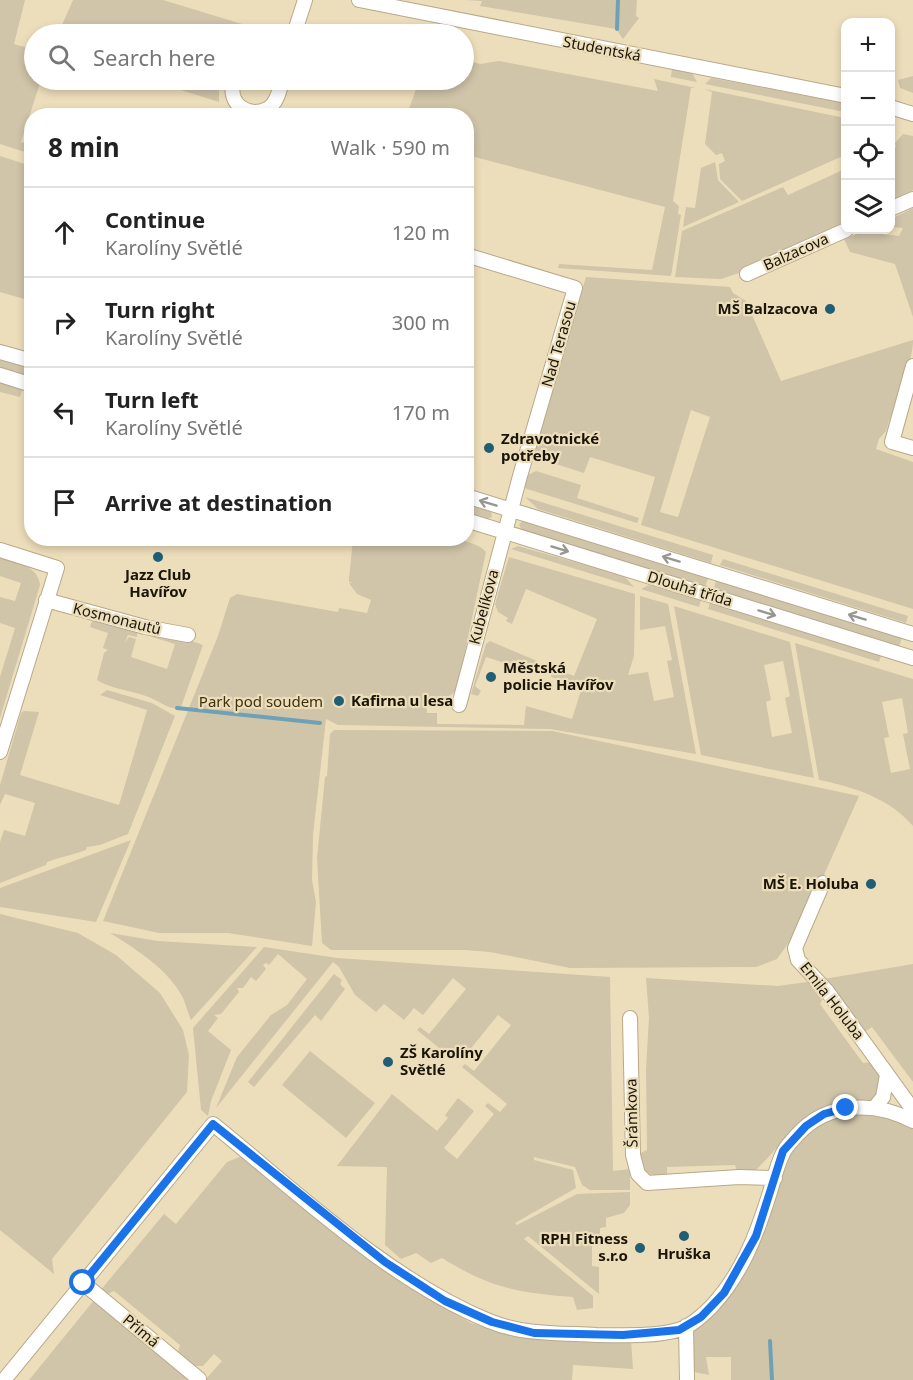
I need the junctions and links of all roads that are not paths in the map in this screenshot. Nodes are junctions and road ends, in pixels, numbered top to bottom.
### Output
1 (305, 0) edge
2 (359, 0) edge
3 (297, 24) edge
4 (233, 90) edge
5 (280, 90) edge
6 (841, 95) edge
7 (243, 108) edge
8 (268, 108) edge
9 (895, 108) edge
10 (913, 114) edge
11 (913, 199) edge
12 (895, 207) edge
13 (841, 232) edge
14 (474, 257) edge
15 (747, 274) dead end
16 (0, 352) edge
17 (24, 359) edge
18 (913, 366) edge
19 (0, 375) edge
20 (24, 382) edge
21 (913, 448) edge
22 (474, 499) edge
23 (510, 510) junction
24 (474, 522) edge
25 (504, 531) junction
26 (0, 550) edge
27 (46, 600) junction
28 (913, 634) edge
29 (188, 635) dead end
30 (913, 658) edge
31 (459, 705) dead end
32 (0, 752) edge
33 (824, 883) dead end
34 (630, 1018) dead end
35 (887, 1075) junction
36 (875, 1107) junction
37 (913, 1110) edge
38 (913, 1121) edge
39 (775, 1178) junction
40 (83, 1283) junction
41 (686, 1326) junction
42 (199, 1379) edge
43 (4, 1380) edge
44 (687, 1380) edge

1 - 3 street
2 - 6 street, Studentská
4 - 7 street
5 - 8 street
9 - 10 street
11 - 12 street
13 - 15 street, Balzacova
14 - 23 street, Nad Terasou
16 - 17 street
18 - 21 street
19 - 20 street
23 -> 22 street, Dlouhá třída
23 - 25 street, Kubelíkova
28 -> 23 street, Dlouhá třída
24 - 25 street, Dlouhá třída
25 -> 30 street, Dlouhá třída
25 - 31 street, Kubelíkova
26 - 27 street
27 - 29 street, Kosmonautů
27 - 32 street
33 - 35 street, Emila Holuba
34 - 39 street, Šrámkova
35 - 36 street
35 - 37 street, Emila Holuba
36 - 38 street
36 - 39 street
39 - 41 street
40 - 41 street
40 - 42 street, Přímá
40 - 43 street
41 - 44 street

